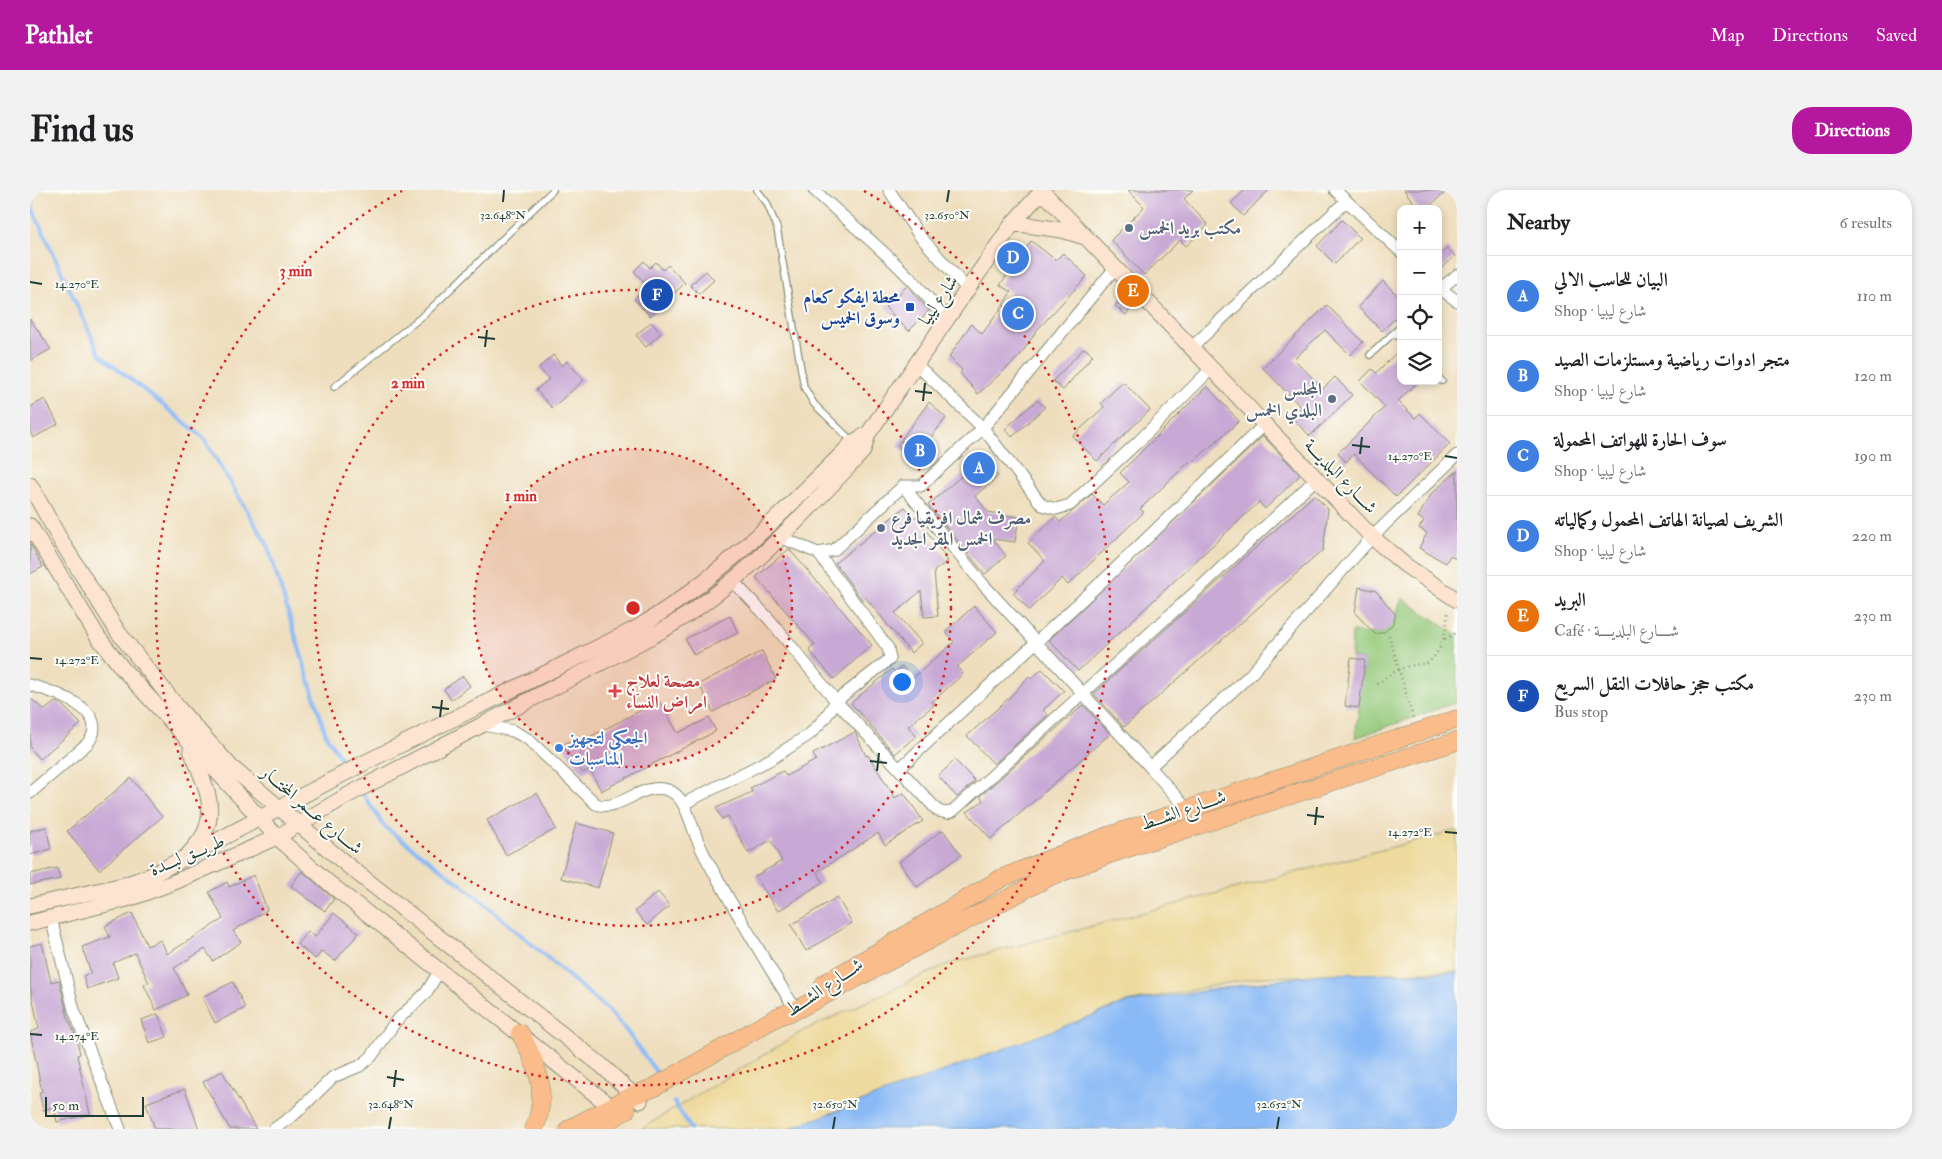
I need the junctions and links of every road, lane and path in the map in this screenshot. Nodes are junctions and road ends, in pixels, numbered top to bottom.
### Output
1 (553, 190) edge
2 (757, 190) edge
3 (814, 190) edge
4 (889, 190) edge
5 (1335, 190) edge
6 (1043, 191) edge
7 (1346, 201) junction
8 (1013, 224) junction
9 (1087, 238) junction
10 (1399, 250) edge
11 (1115, 268) junction
12 (1457, 275) edge
13 (1442, 287) edge
14 (968, 290) junction
15 (1442, 291) edge
16 (1457, 301) edge
17 (946, 321) junction
18 (1397, 330) edge
19 (1394, 333) junction
20 (1397, 336) edge
21 (1191, 348) junction
22 (1370, 355) dead end
23 (917, 365) junction
24 (1210, 370) junction
25 (334, 387) dead end
26 (1265, 424) junction
27 (983, 428) junction
28 (858, 446) junction
29 (1457, 455) edge
30 (1317, 478) junction
31 (30, 485) edge
32 (903, 486) junction
33 (30, 526) edge
34 (1372, 537) junction
35 (782, 538) junction
36 (818, 553) junction
37 (732, 580) junction
38 (1454, 598) edge
39 (1457, 632) edge
40 (1389, 636) dead end
41 (1444, 640) junction
42 (1035, 643) junction
43 (1398, 669) junction
44 (1377, 684) dead end
45 (30, 685) edge
46 (1083, 692) junction
47 (836, 701) junction
48 (1457, 719) edge
49 (484, 725) junction
50 (1417, 732) junction
51 (186, 740) junction
52 (1457, 741) edge
53 (1150, 767) junction
54 (900, 768) junction
55 (30, 793) edge
56 (683, 804) junction
57 (281, 809) junction
58 (1187, 809) junction
59 (262, 820) junction
60 (298, 825) junction
61 (277, 837) junction
62 (1105, 837) junction
63 (1110, 854) junction
64 (184, 860) junction
65 (30, 906) edge
66 (52, 918) junction
67 (30, 923) edge
68 (440, 970) junction
69 (794, 1007) junction
70 (520, 1033) junction
71 (637, 1098) junction
72 (615, 1110) junction
73 (120, 1129) edge
74 (274, 1129) edge
75 (534, 1129) edge
76 (569, 1129) edge
77 (595, 1129) edge

1 - 25 lane
2 - 28 lane
3 - 17 street
4 - 14 street
5 - 7 street
6 - 8 street, شارع ليبيا
6 - 9 street, شــــارع البلديــــة
7 - 10 street
7 - 21 street
8 - 9 street
8 - 14 street, شارع ليبيا
9 - 11 street, شــــارع البلديــــة
11 - 21 street, شــــارع البلديــــة
11 - 27 street
12 - 13 street
14 - 17 street, شارع ليبيا
15 - 16 street
17 - 23 street, شارع ليبيا
18 - 19 lane
19 - 20 lane
19 - 22 lane
21 - 24 street, شــــارع البلديــــة
23 - 27 street
23 - 28 street, شارع ليبيا
24 - 26 street, شــــارع البلديــــة
24 - 27 street
26 - 30 street, شــــارع البلديــــة
26 - 42 street
27 - 32 street
28 - 35 street, طريـــق لبـــدة
28 - 57 street, طريـــق لبـــدة
29 - 34 street
30 - 34 street, شــــارع البلديــــة
30 - 46 street
31 - 57 street, شــــارع عـــمر المختـــار
32 - 36 street
32 - 42 street
33 - 51 street, شــــارع عـــمر المختـــار
34 - 38 street, شــــارع البلديــــة
34 - 53 street
35 - 36 street
35 - 37 street, طريـــق لبـــدة
36 - 47 street
37 - 47 street
37 - 49 street, طريـــق لبـــدة
38 - 41 path
39 - 41 path
40 - 43 path
41 - 43 path
42 - 46 street
42 - 54 street
43 - 44 path
43 - 50 path
45 - 55 street
46 - 53 street
46 - 54 street
47 - 54 street
47 - 56 street
48 - 50 main road, شــــارع الشـــط
49 - 56 street
49 - 60 street, طريـــق لبـــدة
50 - 58 main road, شــــارع الشـــط
51 - 59 street, شــــارع عـــمر المختـــار
51 - 64 street
52 - 63 main road, شــــارع الشـــط
53 - 58 street
56 - 69 street
57 - 59 street, طريـــق لبـــدة
57 - 60 street, شــــارع عـــمر المختـــار
58 - 62 main road, شــــارع الشـــط
59 - 61 street, شــــارع عـــمر المختـــار
59 - 64 street, طريـــق لبـــدة
60 - 61 street, طريـــق لبـــدة
60 - 71 street, شــــارع عـــمر المختـــار
61 - 66 street, طريـــق لبـــدة
61 - 68 street, شــــارع عـــمر المختـــار
62 - 63 main road
62 - 69 main road, شــــارع الشـــط
63 - 69 main road, شــــارع الشـــط
64 - 65 street, طريـــق لبـــدة
66 - 67 street, طريـــق لبـــدة
66 - 73 street
68 - 70 street, شــــارع عـــمر المختـــار
68 - 74 street
69 - 71 main road, شــــارع الشـــط
70 - 72 street, شــــارع عـــمر المختـــار
70 - 75 main road
71 - 72 main road
72 - 76 main road
72 - 77 main road

